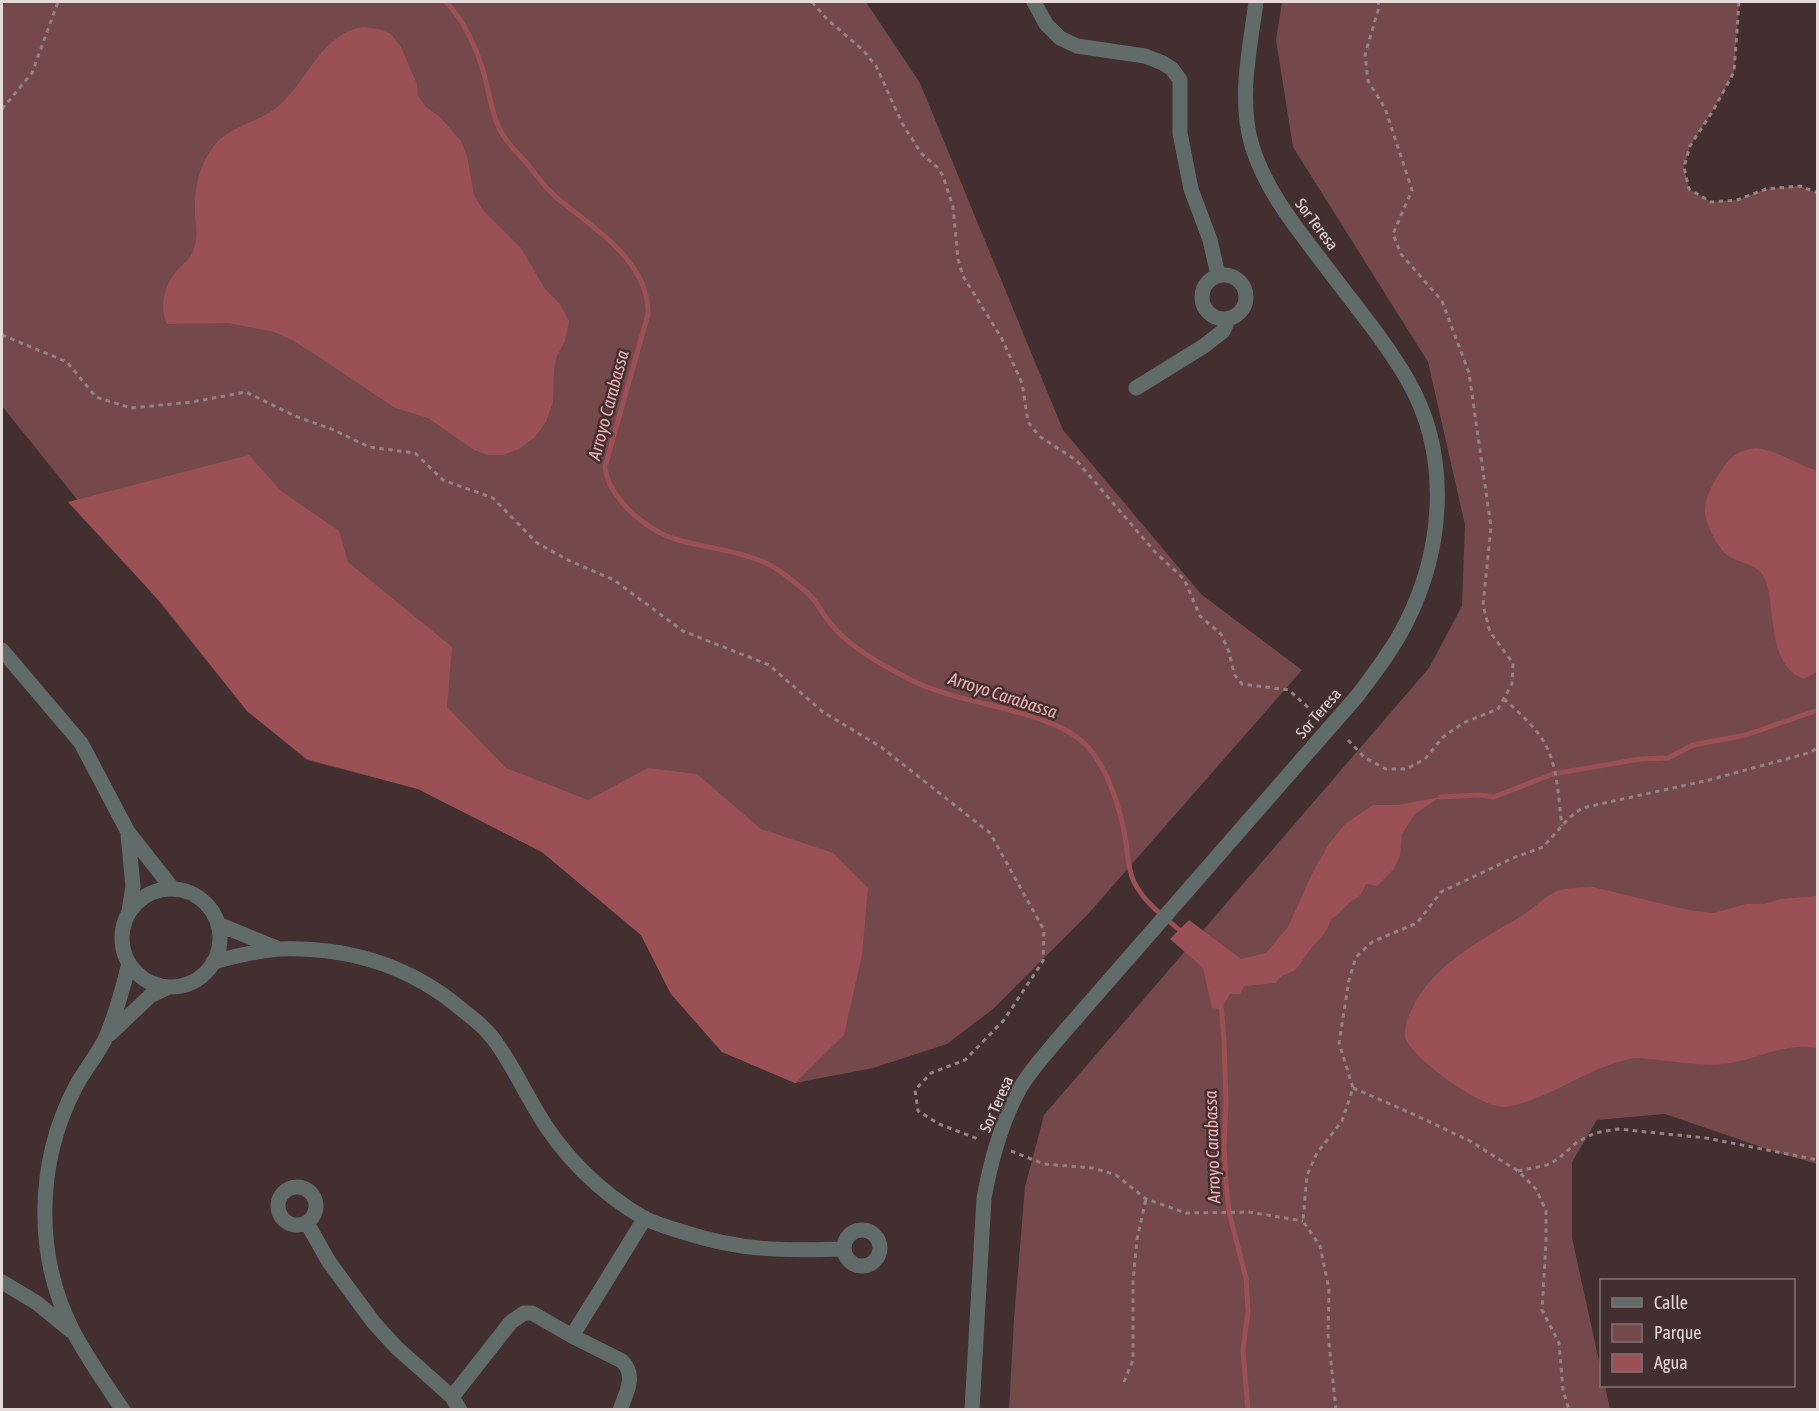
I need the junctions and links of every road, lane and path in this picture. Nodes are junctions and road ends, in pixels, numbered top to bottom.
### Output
1 (58, 2) edge
2 (812, 2) edge
3 (1034, 2) edge
4 (1256, 2) edge
5 (1739, 2) edge
6 (2, 109) edge
7 (1818, 193) edge
8 (1218, 275) junction
9 (1230, 318) junction
10 (2, 335) edge
11 (1136, 388) dead end
12 (2, 650) edge
13 (1504, 699) dead end
14 (1315, 714) dead end
15 (1818, 748) edge
16 (1562, 826) junction
17 (128, 832) junction
18 (172, 888) junction
19 (129, 911) junction
20 (218, 924) junction
21 (279, 950) junction
22 (213, 962) junction
23 (129, 963) junction
24 (169, 987) junction
25 (106, 1038) junction
26 (1353, 1088) junction
27 (978, 1140) dead end
28 (1011, 1151) dead end
29 (1818, 1160) edge
30 (1518, 1171) junction
31 (1146, 1199) junction
32 (645, 1218) junction
33 (1303, 1221) junction
34 (307, 1222) dead end
35 (844, 1249) dead end
36 (2, 1282) edge
37 (74, 1332) junction
38 (572, 1336) junction
39 (1124, 1382) dead end
40 (456, 1403) edge
41 (123, 1410) edge
42 (620, 1410) edge
43 (972, 1410) edge
44 (1336, 1410) edge
45 (1569, 1410) edge

1 - 6 path
2 - 14 path
3 - 8 street
4 - 43 street, Sor Teresa
5 - 7 path
8 - 9 street
8 - 9 street
9 - 11 street
10 - 27 path
12 - 17 street
13 - 16 path
15 - 16 path
16 - 26 path
17 - 18 street
17 - 19 street
18 - 19 street
18 - 20 street
19 - 23 street
20 - 21 street
20 - 22 street
21 - 22 street
21 - 32 street
22 - 24 street
23 - 24 street
23 - 25 street
24 - 25 street
25 - 37 street
26 - 30 path
26 - 33 path
28 - 31 path
29 - 30 path
30 - 45 path
31 - 33 path
31 - 39 path
32 - 35 street
32 - 38 street
33 - 44 path
34 - 40 street
36 - 37 street
37 - 41 street
38 - 40 street
38 - 42 street

